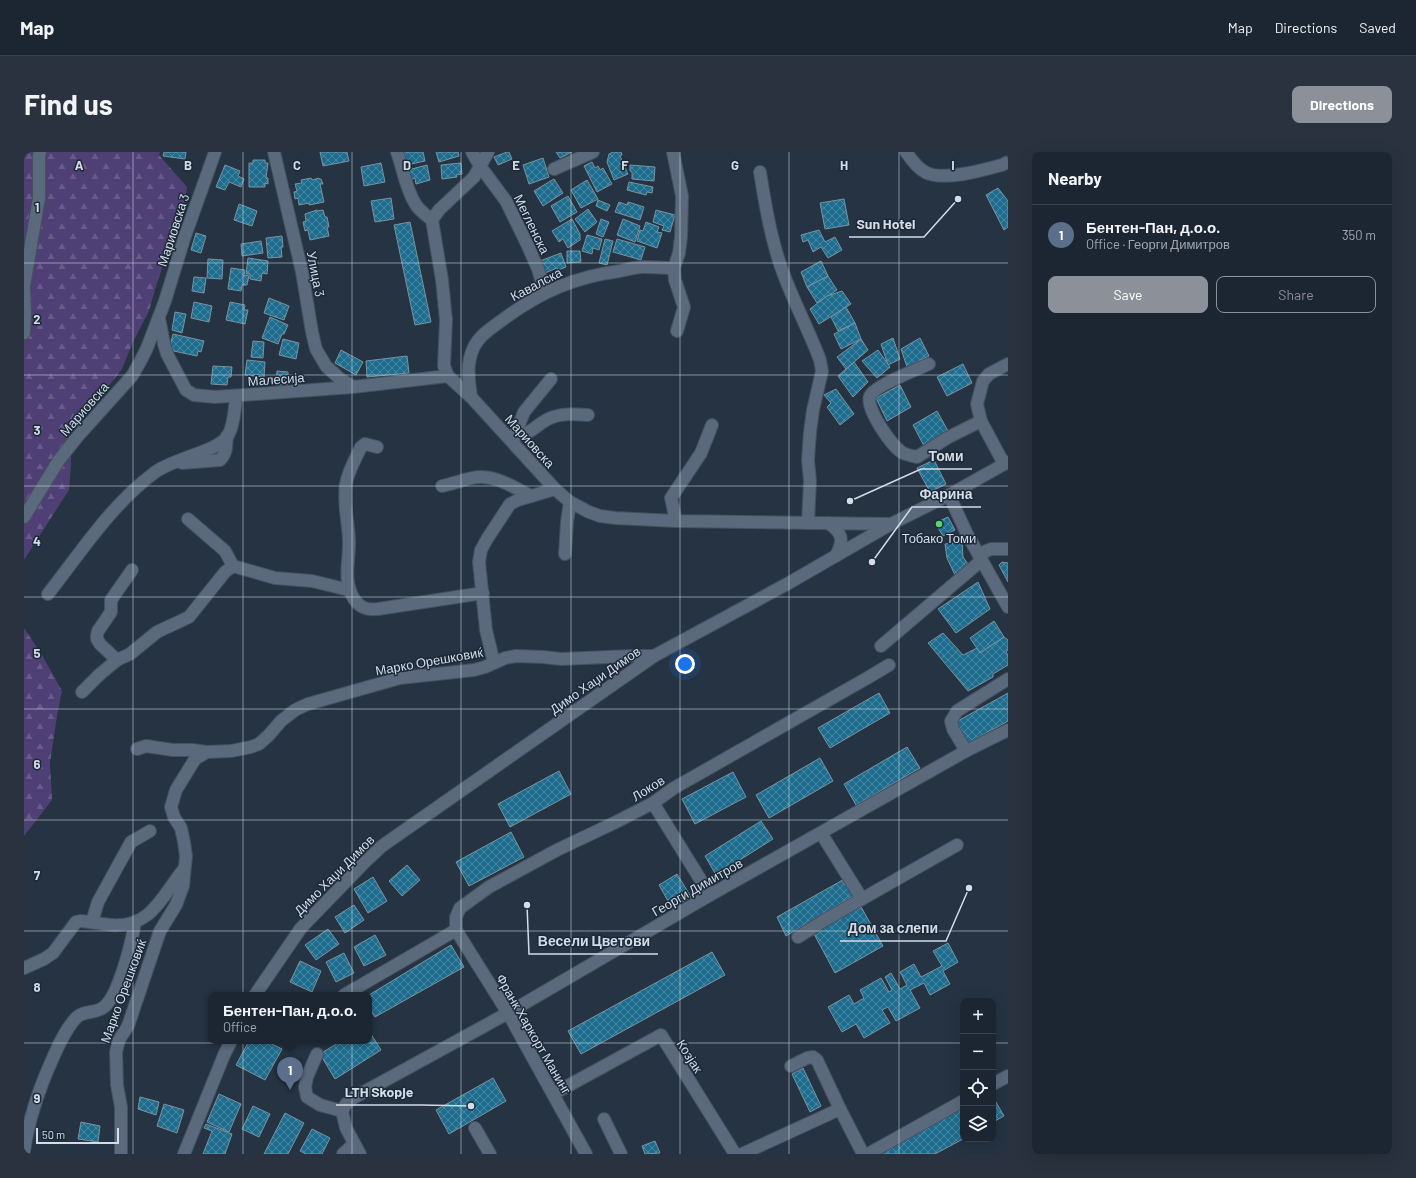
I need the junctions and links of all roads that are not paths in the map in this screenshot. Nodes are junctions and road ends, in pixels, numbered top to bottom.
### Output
1 (40, 152) edge
2 (215, 152) edge
3 (274, 152) edge
4 (397, 152) edge
5 (472, 152) edge
6 (488, 152) edge
7 (593, 152) edge
8 (673, 152) edge
9 (906, 152) edge
10 (1008, 162) edge
11 (480, 166) junction
12 (554, 169) dead end
13 (760, 172) dead end
14 (432, 220) junction
15 (674, 268) junction
16 (545, 293) junction
17 (159, 316) junction
18 (677, 331) dead end
19 (24, 333) edge
20 (929, 364) dead end
21 (1008, 364) edge
22 (448, 376) junction
23 (551, 379) dead end
24 (353, 387) junction
25 (236, 396) junction
26 (471, 397) junction
27 (588, 415) dead end
28 (981, 421) junction
29 (712, 426) dead end
30 (513, 438) junction
31 (377, 447) dead end
32 (1006, 463) edge
33 (442, 486) dead end
34 (555, 488) junction
35 (949, 495) junction
36 (531, 496) junction
37 (570, 502) junction
38 (24, 517) edge
39 (188, 519) dead end
40 (676, 521) junction
41 (808, 522) junction
42 (828, 523) junction
43 (891, 524) junction
44 (1008, 549) edge
45 (565, 554) dead end
46 (836, 556) junction
47 (980, 557) junction
48 (233, 566) junction
49 (132, 570) dead end
50 (349, 590) junction
51 (483, 593) junction
52 (48, 594) dead end
53 (1008, 607) edge
54 (881, 646) dead end
55 (654, 656) junction
56 (117, 660) junction
57 (494, 663) junction
58 (889, 665) dead end
59 (1008, 679) edge
60 (82, 692) dead end
61 (1008, 730) edge
62 (137, 749) dead end
63 (966, 750) junction
64 (207, 752) junction
65 (653, 803) junction
66 (150, 831) dead end
67 (821, 833) junction
68 (958, 845) dead end
69 (185, 868) junction
70 (710, 895) junction
71 (862, 899) junction
72 (92, 922) junction
73 (135, 922) junction
74 (456, 930) junction
75 (798, 937) dead end
76 (24, 968) edge
77 (258, 992) edge
78 (349, 992) edge
79 (508, 1013) junction
80 (229, 1044) edge
81 (317, 1054) dead end
82 (791, 1066) dead end
83 (1008, 1076) edge
84 (996, 1082) edge
85 (553, 1094) junction
86 (960, 1103) edge
87 (840, 1109) junction
88 (342, 1111) junction
89 (604, 1119) dead end
90 (475, 1128) dead end
91 (357, 1149) edge
92 (24, 1151) edge
93 (121, 1154) edge
94 (184, 1154) edge
95 (343, 1154) edge
96 (490, 1154) edge
97 (586, 1154) edge
98 (621, 1154) edge
99 (735, 1154) edge
100 (742, 1154) edge
101 (863, 1154) edge
102 (868, 1154) edge

1 - 19 street
2 - 17 street, Мариовска 3
3 - 24 street, Улица 3
4 - 14 street
5 - 11 street, Мегленска
6 - 11 street
7 - 12 street
8 - 15 street
9 - 10 street
11 - 14 street
11 - 16 street, Мегленска
13 - 41 street
14 - 22 street
15 - 16 street, Кавалска
15 - 18 street
16 - 26 street, Кавалска
17 - 25 street, Малесија
17 - 38 street, Мариовска
20 - 28 street
21 - 28 street
22 - 24 street, Малесија
22 - 26 street, Мариовска
23 - 30 street
24 - 25 street, Малесија
25 - 52 street
26 - 30 street, Мариовска
27 - 30 street
28 - 32 street
29 - 40 street
30 - 34 street, Мариовска
31 - 50 street
32 - 35 street, Димо Хаџи Димов
33 - 36 street
34 - 36 street, Марко Орешковиќ
34 - 37 street, Мариовска
35 - 43 street, Димо Хаџи Димов
35 - 47 street
36 - 51 street, Марко Орешковиќ
37 - 40 street, Мариовска
37 - 45 street
39 - 48 street
40 - 41 street, Мариовска
41 - 42 street, Мариовска
42 - 43 street, Мариовска
42 - 46 street
43 - 46 street, Димо Хаџи Димов
44 - 47 street
46 - 55 street, Димо Хаџи Димов
47 - 53 street
47 - 54 street
48 - 50 street
48 - 56 street
49 - 56 street
50 - 51 street
51 - 57 street, Марко Орешковиќ
55 - 57 street, Марко Орешковиќ
55 - 77 street, Димо Хаџи Димов
56 - 60 street
57 - 64 street, Марко Орешковиќ
58 - 65 street, Локов
59 - 63 street
61 - 63 street, Георги Димитров
62 - 64 street
63 - 67 street, Георги Димитров
64 - 69 street, Марко Орешковиќ
65 - 70 street
65 - 74 street, Локов
66 - 72 street
67 - 70 street, Георги Димитров
67 - 71 street
68 - 71 street
69 - 73 street, Марко Орешковиќ
69 - 93 street, Марко Орешковиќ
70 - 79 street, Георги Димитров
71 - 75 street
72 - 73 street, Марко Орешковиќ
72 - 76 street, Марко Орешковиќ
73 - 92 street
74 - 78 street
74 - 79 street, Франк Харкорт Манинг
79 - 85 street, Франк Харкорт Манинг
79 - 88 street, Георги Димитров
80 - 94 street
81 - 88 street
82 - 87 street
83 - 84 street
85 - 97 street, Франк Харкорт Манинг
85 - 99 street, Козјак
86 - 102 street
87 - 100 street
87 - 101 street
88 - 91 street
89 - 98 street
90 - 96 street
91 - 95 street

